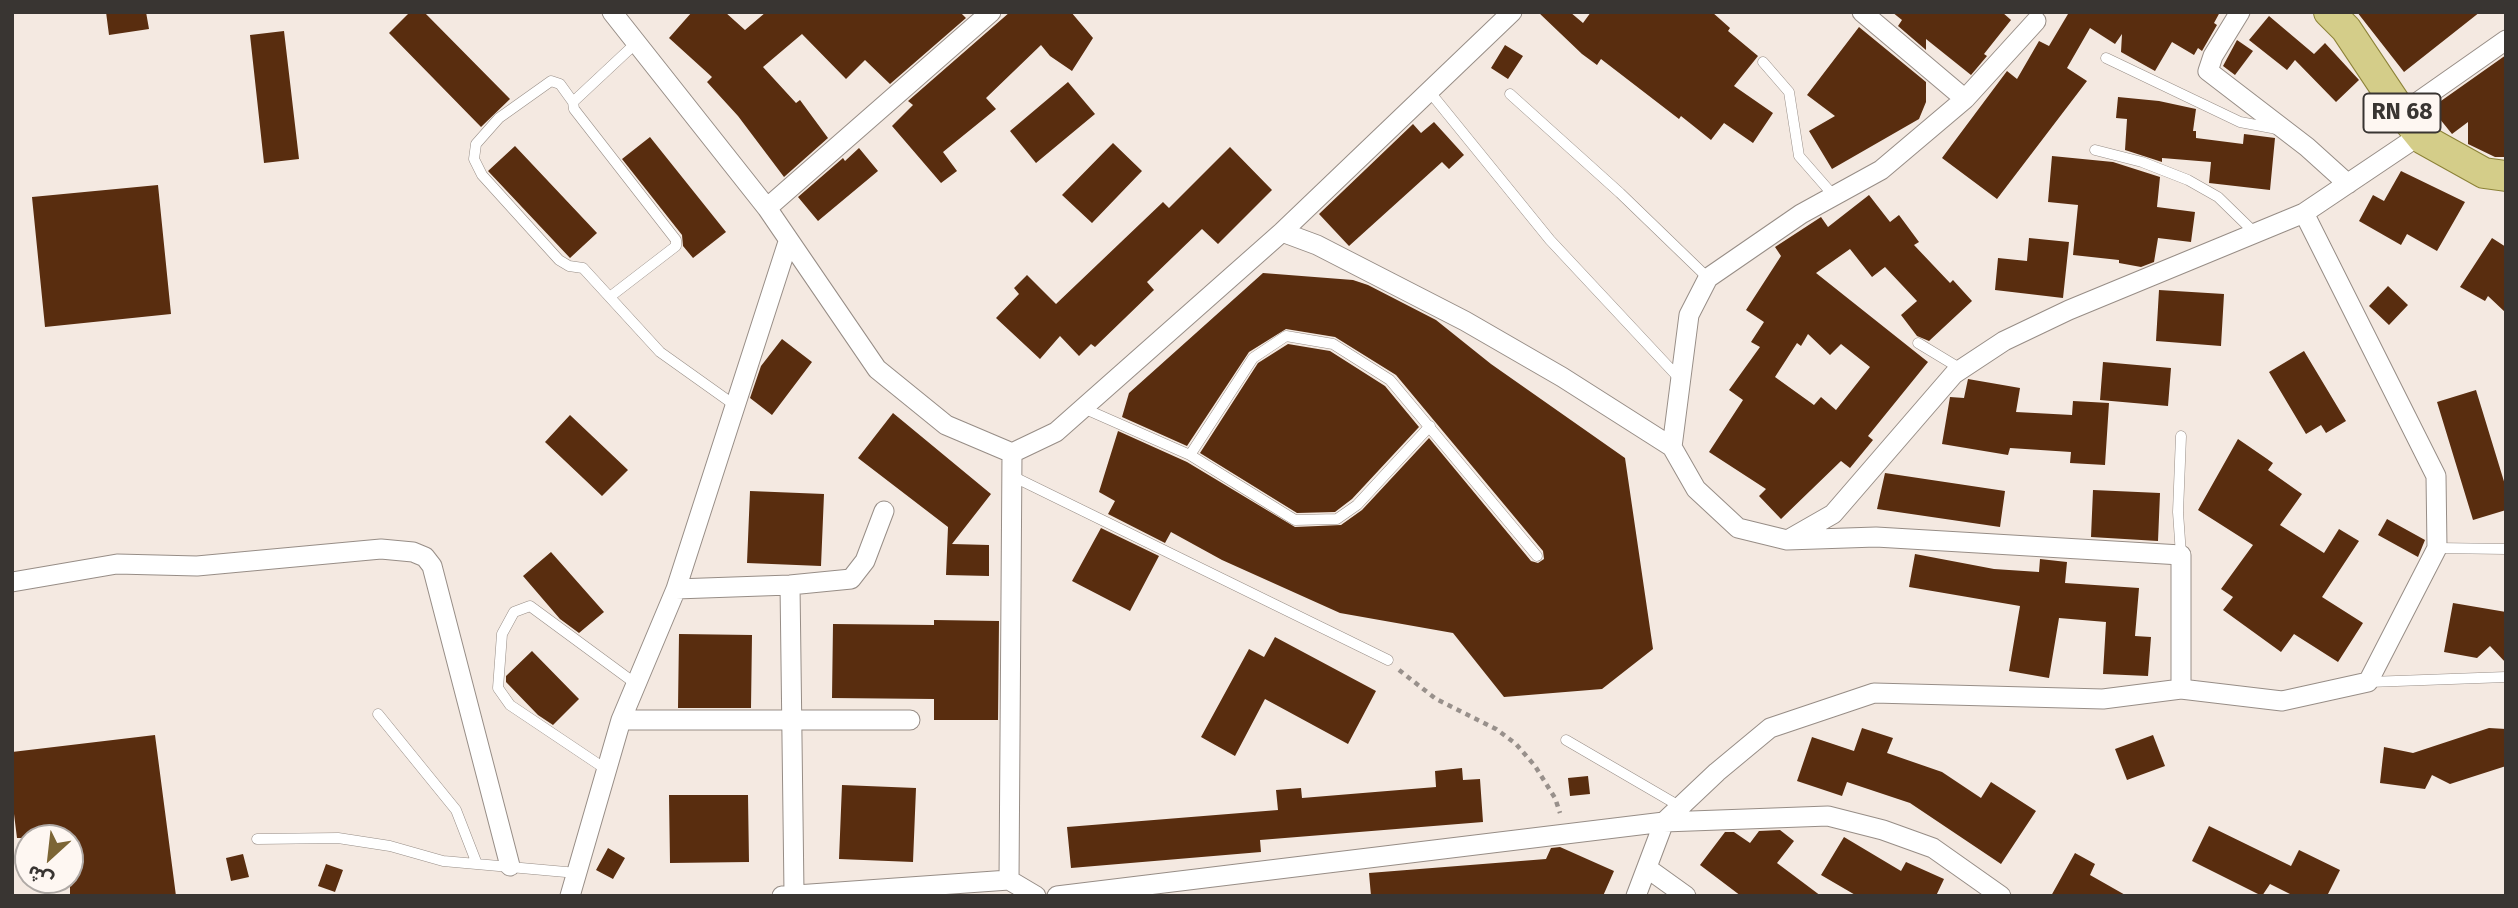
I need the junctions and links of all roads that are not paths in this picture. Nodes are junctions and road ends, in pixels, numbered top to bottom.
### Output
1 (612, 12) edge
2 (991, 12) edge
3 (1512, 12) edge
4 (1861, 12) edge
5 (2240, 12) edge
6 (2329, 12) edge
7 (2036, 21) dead end
8 (2506, 40) edge
9 (635, 44) junction
10 (2106, 58) dead end
11 (1763, 62) dead end
12 (1429, 91) junction
13 (1510, 94) dead end
14 (1965, 99) junction
15 (573, 102) junction
16 (2411, 124) junction
17 (2285, 130) junction
18 (2095, 150) dead end
19 (2506, 176) edge
20 (2348, 184) junction
21 (1834, 196) junction
22 (766, 208) junction
23 (2304, 213) junction
24 (1282, 232) junction
25 (2255, 233) junction
26 (788, 242) junction
27 (1708, 278) junction
28 (611, 296) junction
29 (1918, 344) dead end
30 (1962, 369) junction
31 (1678, 377) junction
32 (733, 404) junction
33 (1083, 408) junction
34 (1430, 426) junction
35 (2181, 436) dead end
36 (1672, 447) junction
37 (1012, 453) junction
38 (1190, 455) junction
39 (1012, 476) junction
40 (884, 511) dead end
41 (1787, 540) junction
42 (2437, 548) junction
43 (2506, 549) edge
44 (2181, 555) junction
45 (1537, 556) dead end
46 (12, 582) edge
47 (790, 585) junction
48 (676, 589) junction
49 (1388, 660) road end
50 (2506, 677) edge
51 (2368, 682) junction
52 (636, 684) junction
53 (2181, 689) junction
54 (378, 714) dead end
55 (793, 719) junction
56 (621, 720) junction
57 (910, 720) dead end
58 (1566, 740) dead end
59 (607, 770) junction
60 (1681, 807) junction
61 (1664, 822) junction
62 (257, 839) dead end
63 (477, 864) junction
64 (510, 866) junction
65 (1647, 869) junction
66 (577, 873) junction
67 (1009, 880) junction
68 (787, 894) edge
69 (575, 895) edge
70 (1036, 896) edge
71 (1057, 896) edge
72 (1636, 896) edge
73 (1686, 896) edge
74 (2001, 896) edge

1 - 9 street
2 - 22 street
3 - 12 street
4 - 14 street
5 - 17 street
6 - 16 main road, RN 68
7 - 14 street
8 - 16 street
9 - 15 lane
9 - 22 street
10 - 17 lane
11 - 21 lane
12 - 24 street
12 - 31 lane
13 - 27 lane
14 - 21 street
15 - 28 lane
15 - 28 lane
16 - 19 main road, RN 68
16 - 20 street
17 - 20 street
18 - 25 lane
20 - 23 street
21 - 27 street
22 - 26 street
23 - 25 street
23 - 42 street
24 - 33 street
24 - 36 street
25 - 30 street
26 - 32 street
26 - 37 street
27 - 31 street
28 - 32 lane
29 - 30 lane
30 - 41 street
31 - 36 street
32 - 48 street
33 - 37 street
33 - 38 lane
34 - 38 lane
34 - 38 lane
34 - 45 lane
35 - 44 lane
36 - 41 street
37 - 39 street
39 - 49 lane
39 - 67 street
40 - 47 street
41 - 44 street
42 - 43 lane
42 - 51 street
44 - 53 street
46 - 64 street
47 - 48 street
47 - 55 street
48 - 52 street
50 - 51 lane
51 - 53 street
52 - 56 street
52 - 59 lane
53 - 60 street
54 - 63 lane
55 - 56 street
55 - 57 street
55 - 68 street
56 - 59 street
58 - 60 lane
59 - 66 street
60 - 61 street
61 - 65 street
61 - 71 street
61 - 74 street
62 - 63 lane
63 - 64 lane
64 - 66 lane
65 - 72 street
65 - 73 street
66 - 69 street
67 - 68 street
67 - 70 street

